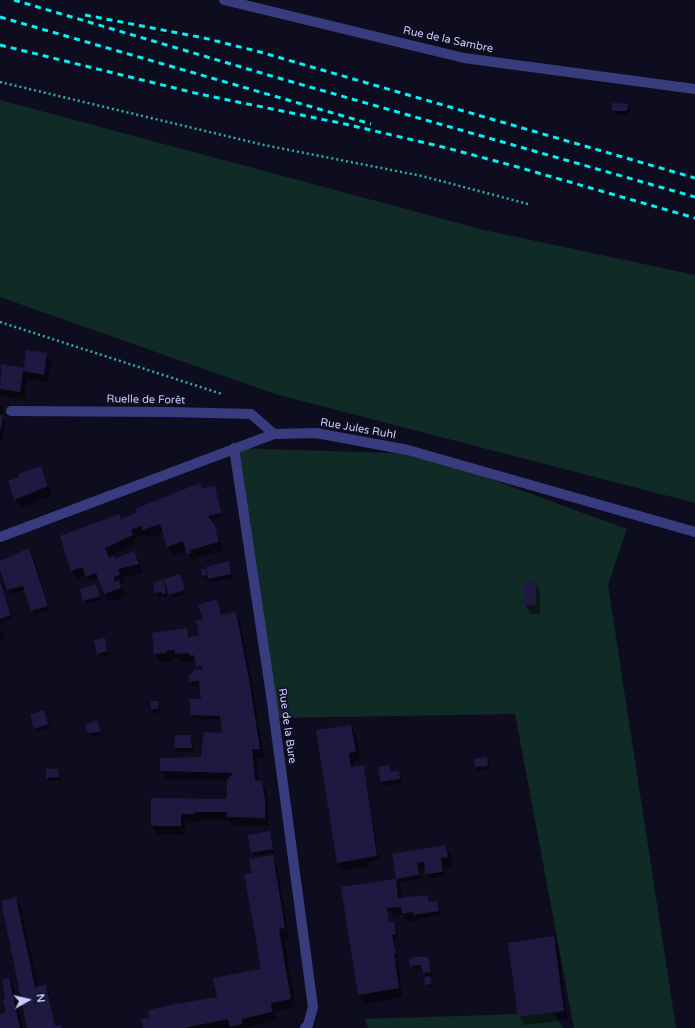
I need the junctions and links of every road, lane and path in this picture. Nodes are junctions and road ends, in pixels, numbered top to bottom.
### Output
1 (224, 0) edge
2 (0, 82) edge
3 (695, 89) edge
4 (528, 204) dead end
5 (0, 322) edge
6 (228, 396) dead end
7 (11, 411) dead end
8 (274, 434) junction
9 (234, 448) junction
10 (695, 532) edge
11 (0, 537) edge
12 (305, 1028) edge

1 - 3 street, Rue de la Sambre
2 - 4 path
5 - 6 path
7 - 8 street, Ruelle de Forêt
8 - 9 street, Rue Jules Ruhl
8 - 10 street, Rue Jules Ruhl
9 - 11 street, Rue Jules Ruhl
9 - 12 street, Rue de la Bure

